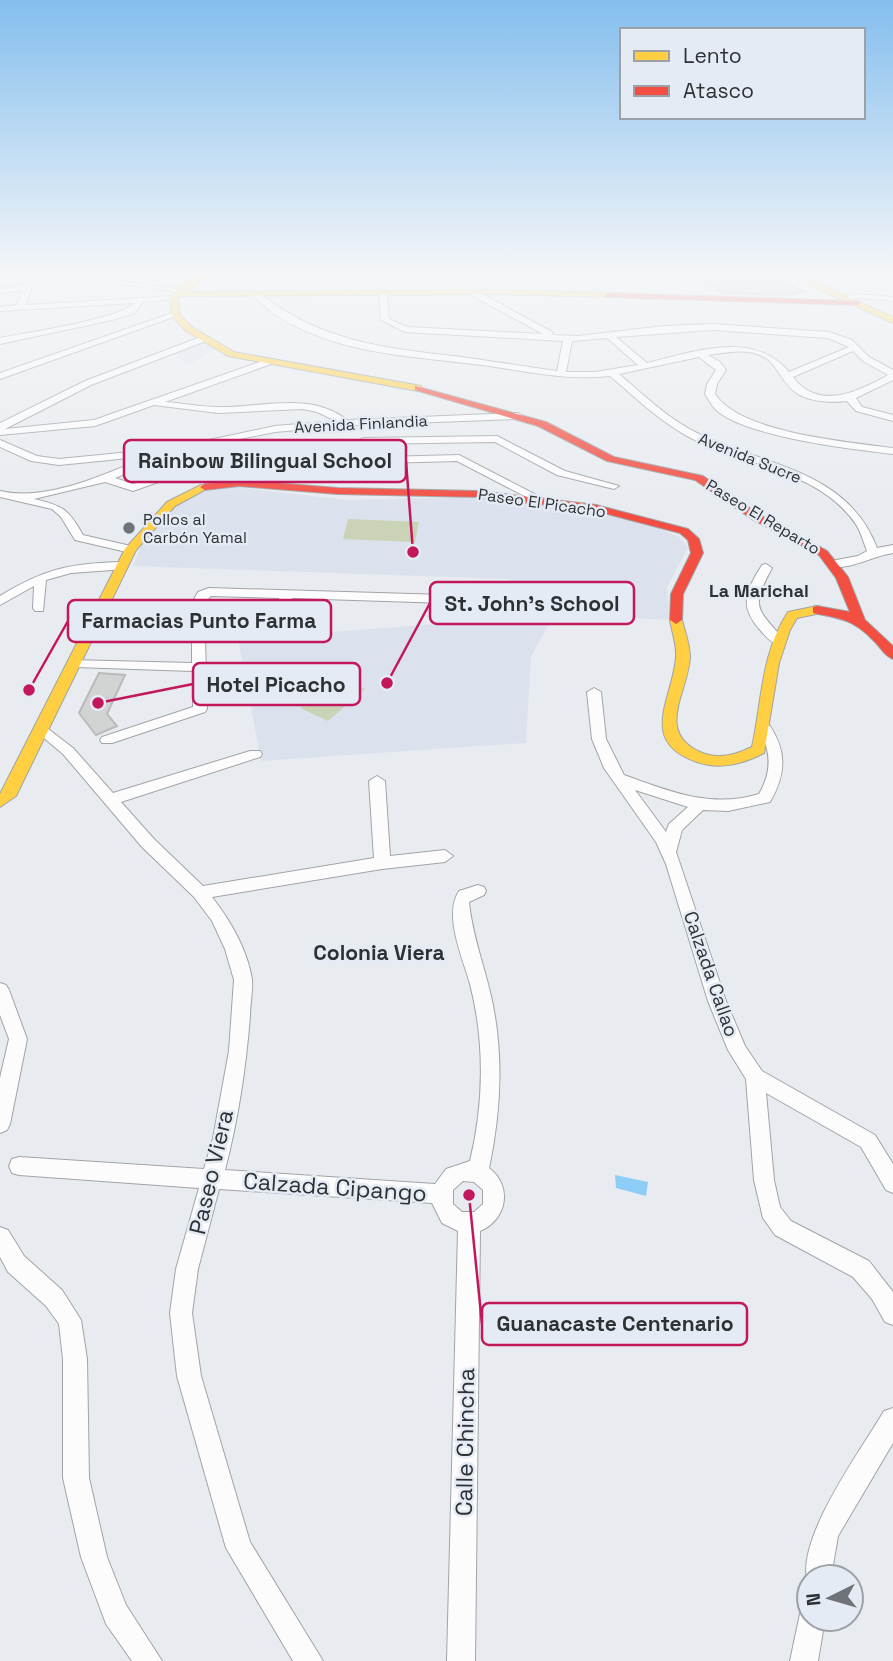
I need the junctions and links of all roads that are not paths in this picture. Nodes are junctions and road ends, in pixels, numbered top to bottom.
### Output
1 (70, 352) edge
2 (168, 352) edge
3 (226, 352) edge
4 (411, 352) edge
5 (566, 352) edge
6 (628, 352) edge
7 (716, 352) edge
8 (758, 352) edge
9 (844, 352) edge
10 (859, 352) edge
11 (702, 355) junction
12 (268, 362) junction
13 (645, 366) junction
14 (612, 373) junction
15 (561, 375) junction
16 (789, 375) junction
17 (893, 375) edge
18 (0, 376) edge
19 (852, 399) junction
20 (152, 403) junction
21 (518, 416) junction
22 (893, 418) edge
23 (346, 424) junction
24 (0, 430) edge
25 (363, 441) junction
26 (0, 443) edge
27 (171, 451) junction
28 (893, 451) edge
29 (383, 460) junction
30 (105, 478) junction
31 (614, 486) dead end
32 (0, 494) edge
33 (22, 498) junction
34 (540, 500) junction
35 (131, 549) junction
36 (893, 549) edge
37 (873, 552) junction
38 (835, 564) junction
39 (122, 566) junction
40 (766, 568) dead end
41 (40, 577) junction
42 (285, 593) junction
43 (478, 600) dead end
44 (0, 601) edge
45 (39, 608) dead end
46 (859, 619) junction
47 (289, 630) dead end
48 (778, 641) junction
49 (893, 654) edge
50 (75, 663) junction
51 (199, 667) junction
52 (594, 692) dead end
53 (765, 729) junction
54 (43, 730) junction
55 (107, 740) dead end
56 (254, 754) dead end
57 (619, 779) junction
58 (377, 781) dead end
59 (109, 800) junction
60 (0, 802) edge
61 (699, 805) junction
62 (669, 851) junction
63 (445, 856) dead end
64 (382, 863) junction
65 (478, 891) dead end
66 (201, 893) junction
67 (0, 990) edge
68 (755, 1077) junction
69 (0, 1124) edge
70 (19, 1166) dead end
71 (477, 1173) junction
72 (212, 1178) junction
73 (893, 1183) edge
74 (441, 1194) junction
75 (469, 1222) junction
76 (0, 1237) edge
77 (893, 1314) edge
78 (893, 1420) edge
79 (820, 1563) edge
80 (809, 1633) edge
81 (148, 1661) edge
82 (309, 1661) edge
83 (461, 1661) edge
84 (804, 1661) edge

1 - 18 street
2 - 24 street
3 - 12 street, Paseo El Reparto
4 - 15 street
5 - 15 street
6 - 13 street
7 - 11 street
8 - 16 street
9 - 16 street
10 - 17 street
11 - 13 street
11 - 28 street
12 - 20 street
12 - 21 street, Paseo El Reparto
13 - 14 street
14 - 15 street
14 - 37 street, Avenida Sucre
16 - 19 street
17 - 19 street
19 - 22 street
20 - 23 street
20 - 24 street
21 - 23 street, Avenida Finlandia
21 - 38 street, Paseo El Reparto
23 - 25 street
23 - 27 street, Avenida Finlandia
25 - 29 street
25 - 31 street
26 - 27 street, Avenida Finlandia
27 - 30 street
29 - 30 street
29 - 34 street
30 - 33 street
32 - 33 street
33 - 35 street
34 - 35 street, Paseo El Picacho
34 - 53 street, Paseo El Picacho
35 - 39 street, Paseo El Picacho
36 - 37 street
37 - 38 street
38 - 46 street, Paseo El Reparto
39 - 41 street
39 - 50 street, Paseo El Picacho
40 - 48 street
41 - 44 street
41 - 45 street
42 - 43 street
42 - 47 street
42 - 51 street
46 - 48 street, Paseo El Picacho
46 - 49 street
48 - 53 street, Paseo El Picacho
50 - 51 street
50 - 54 street, Paseo El Picacho
51 - 55 street
52 - 57 street, Calzada Callao
53 - 61 street
54 - 59 street, Paseo Viera
54 - 60 street, Paseo El Picacho
56 - 59 street
57 - 61 street
57 - 62 street, Calzada Callao
58 - 64 street
59 - 66 street, Paseo Viera
61 - 62 street
62 - 68 street, Calzada Callao
63 - 64 street
64 - 66 street
65 - 71 street
66 - 72 street, Paseo Viera
67 - 69 street
68 - 73 street
68 - 77 street, Calzada Callao
70 - 72 street, Calzada Cipango
71 - 74 street
71 - 75 street
72 - 74 street, Calzada Cipango
72 - 82 street, Paseo Viera
74 - 75 street
75 - 83 street, Calle Chincha
76 - 81 street
78 - 79 street
80 - 84 street

